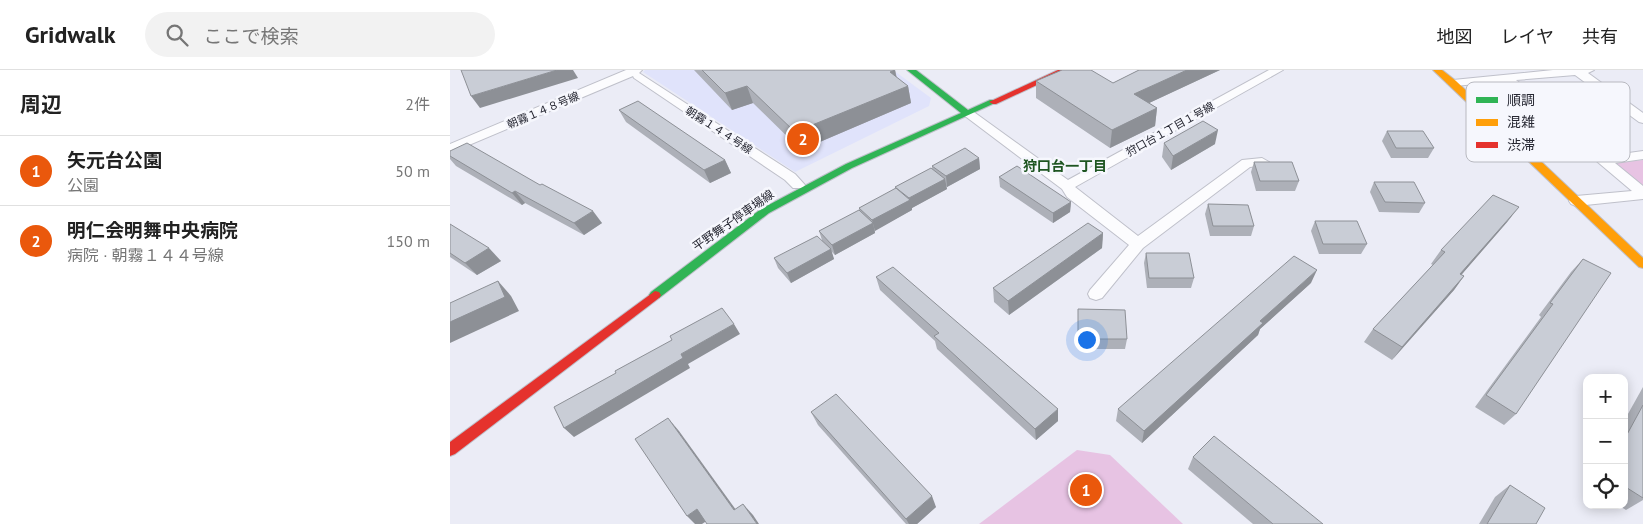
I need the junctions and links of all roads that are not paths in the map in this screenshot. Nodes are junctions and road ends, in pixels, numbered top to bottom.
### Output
1 (911, 70) edge
2 (1046, 70) edge
3 (1065, 70) edge
4 (1277, 70) edge
5 (1437, 70) edge
6 (1582, 70) edge
7 (637, 73) edge
8 (1506, 78) junction
9 (1511, 82) edge
10 (1597, 82) edge
11 (1453, 83) junction
12 (1466, 95) edge
13 (1630, 109) edge
14 (964, 110) junction
15 (1643, 119) edge
16 (450, 149) edge
17 (1643, 155) edge
18 (1630, 157) edge
19 (1262, 162) edge
20 (1535, 162) edge
21 (1606, 162) edge
22 (798, 185) junction
23 (1067, 186) junction
24 (1643, 194) edge
25 (1576, 201) junction
26 (1138, 244) junction
27 (1643, 264) edge
28 (1096, 294) dead end
29 (584, 334) dead end
30 (450, 450) edge

1 - 14 main road
2 - 14 main road, 平野舞子停車場線
3 - 14 main road, 平野舞子停車場線
4 - 23 street, 狩口台１丁目１号線
5 - 11 main road
6 - 8 street
6 - 10 street
7 - 16 street, 朝霧１４８号線
7 - 22 street, 朝霧１４４号線
8 - 9 street
8 - 11 street
11 - 12 main road
13 - 15 street
14 - 22 main road, 平野舞子停車場線
14 - 23 street
14 - 30 main road, 平野舞子停車場線
17 - 18 street
19 - 26 street
20 - 25 main road
21 - 24 street
22 - 29 main road, 平野舞子停車場線
23 - 26 street
24 - 25 street
25 - 27 main road
26 - 28 street

